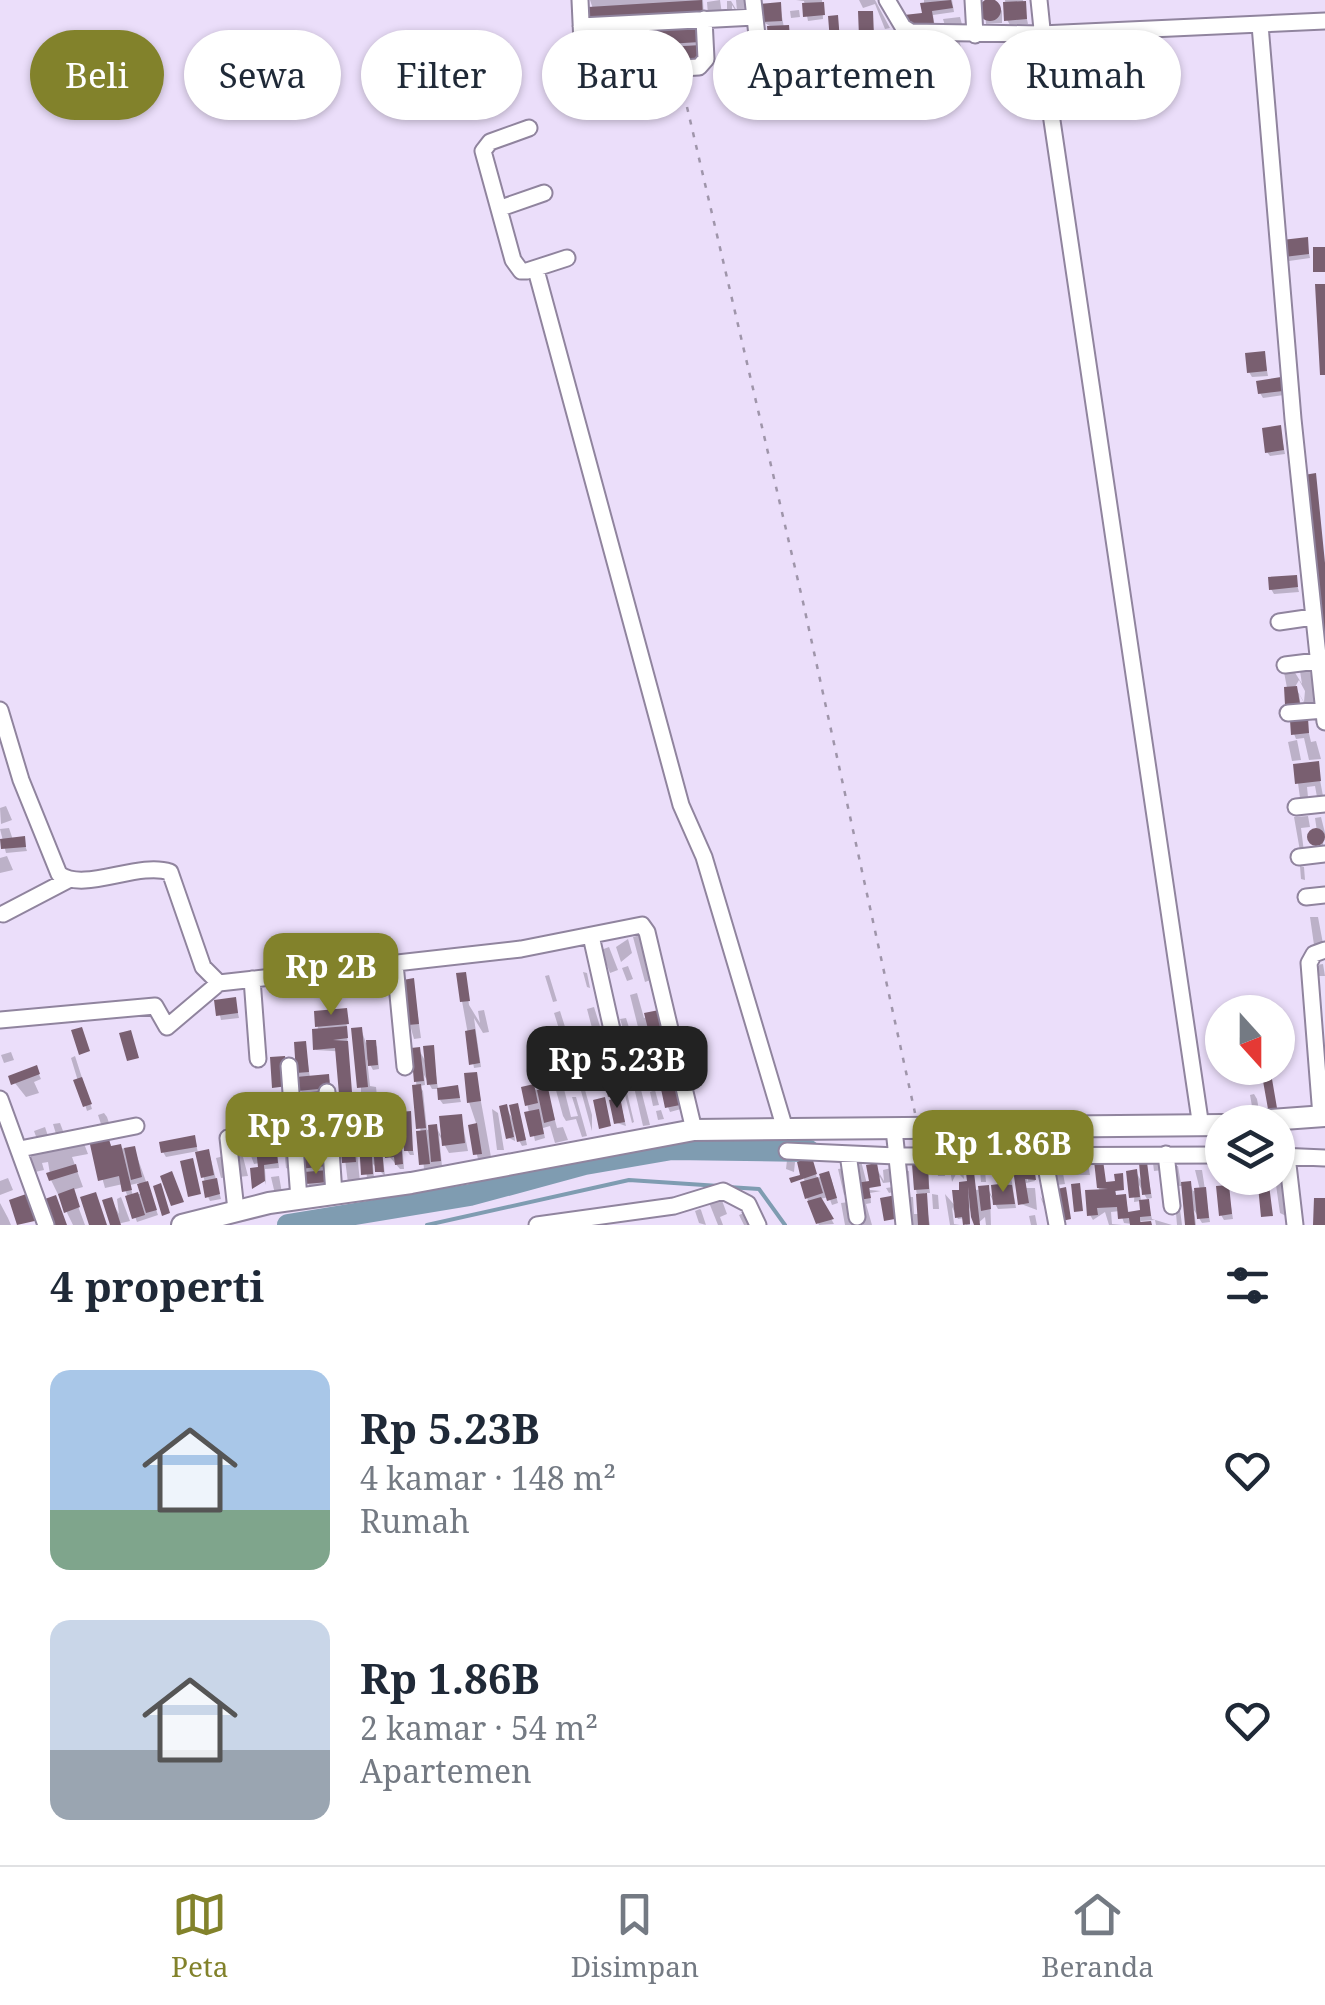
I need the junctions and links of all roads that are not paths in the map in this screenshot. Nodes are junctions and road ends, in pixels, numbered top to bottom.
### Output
1 (580, 0) edge
2 (887, 0) edge
3 (973, 0) edge
4 (1039, 0) edge
5 (754, 8) edge
6 (704, 19) junction
7 (1325, 21) edge
8 (1260, 25) junction
9 (581, 26) junction
10 (1042, 30) edge
11 (1139, 30) edge
12 (974, 35) junction
13 (991, 35) edge
14 (1052, 120) edge
15 (528, 128) dead end
16 (544, 193) dead end
17 (500, 208) junction
18 (567, 258) dead end
19 (536, 270) junction
20 (1313, 618) junction
21 (1279, 622) dead end
22 (1318, 661) junction
23 (1285, 665) dead end
24 (0, 710) edge
25 (1324, 710) edge
26 (1288, 713) dead end
27 (1325, 722) edge
28 (1325, 804) edge
29 (1296, 807) dead end
30 (1325, 854) edge
31 (1299, 857) dead end
32 (68, 880) junction
33 (1325, 895) edge
34 (1306, 898) dead end
35 (3, 914) dead end
36 (591, 936) junction
37 (1325, 950) edge
38 (395, 964) junction
39 (252, 979) junction
40 (219, 983) junction
41 (0, 1020) edge
42 (617, 1052) dead end
43 (258, 1059) dead end
44 (288, 1066) dead end
45 (405, 1067) dead end
46 (327, 1092) dead end
47 (0, 1099) edge
48 (1323, 1116) edge
49 (1295, 1118) edge
50 (136, 1126) dead end
51 (1201, 1127) junction
52 (1205, 1127) edge
53 (785, 1129) junction
54 (694, 1130) junction
55 (228, 1138) dead end
56 (1017, 1143) junction
57 (895, 1144) junction
58 (20, 1149) junction
59 (787, 1151) dead end
60 (848, 1154) junction
61 (1166, 1154) junction
62 (1205, 1155) edge
63 (1044, 1156) junction
64 (1295, 1157) edge
65 (1325, 1158) edge
66 (334, 1194) junction
67 (1289, 1195) edge
68 (299, 1199) junction
69 (1172, 1206) dead end
70 (228, 1216) edge
71 (646, 1217) edge
72 (857, 1217) dead end
73 (564, 1223) edge
74 (46, 1225) edge
75 (182, 1225) edge
76 (537, 1225) edge
77 (758, 1225) edge
78 (904, 1225) edge
79 (1057, 1225) edge
80 (1295, 1225) edge

1 - 9 street
2 - 12 street
3 - 12 street
4 - 10 street
5 - 6 street
6 - 9 street
6 - 9 street
7 - 8 street
8 - 11 street
8 - 20 street
12 - 13 street
14 - 51 street
15 - 17 street
16 - 17 street
17 - 19 street
18 - 19 street
19 - 53 street
20 - 21 street
20 - 22 street
22 - 23 street
22 - 25 street
24 - 32 street
25 - 26 street
25 - 27 street
28 - 29 street
30 - 31 street
32 - 35 street
32 - 40 street
33 - 34 street
36 - 38 street
36 - 42 street
36 - 54 street
37 - 48 street
38 - 39 street
38 - 45 street
39 - 40 street
39 - 43 street
40 - 41 street
44 - 68 street
46 - 66 street
47 - 58 street
48 - 49 main road
50 - 58 street
51 - 52 main road
51 - 56 main road
53 - 54 main road
53 - 57 main road
54 - 66 main road
55 - 70 street
56 - 57 street
56 - 57 main road
56 - 63 street
57 - 60 street
57 - 78 street
58 - 74 street
59 - 60 street
60 - 72 street
61 - 62 street
61 - 63 street
61 - 69 street
63 - 79 street
64 - 65 street
66 - 68 main road
67 - 80 street
68 - 70 main road
70 - 75 main road
71 - 73 street
71 - 77 street
73 - 76 street

